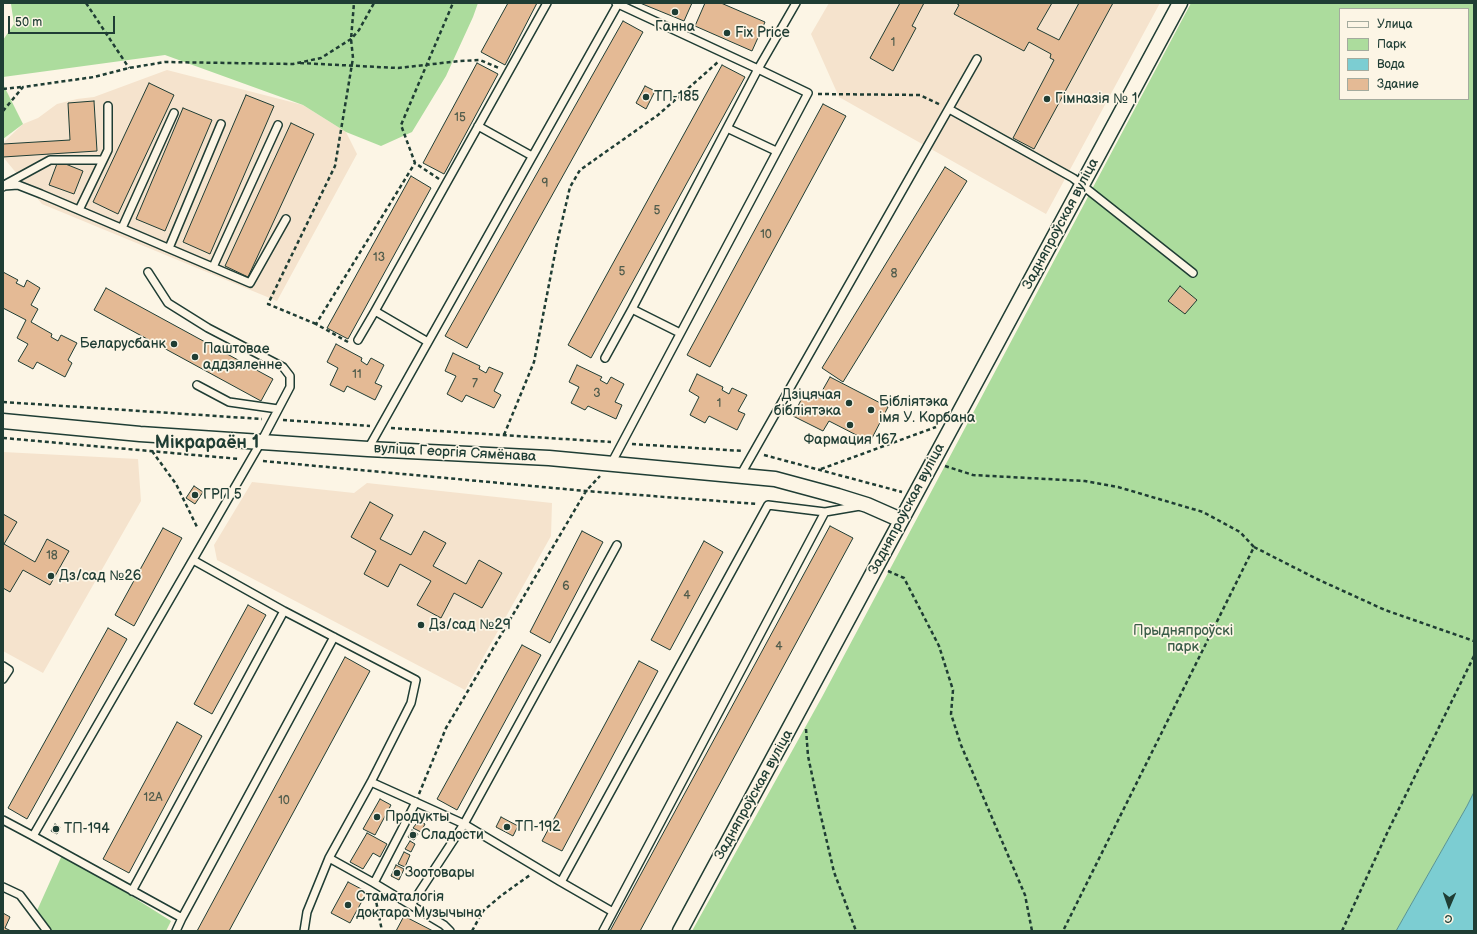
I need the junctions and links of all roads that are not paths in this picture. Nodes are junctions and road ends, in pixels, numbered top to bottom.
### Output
1 (547, 3) edge
2 (617, 3) edge
3 (796, 3) edge
4 (1180, 3) edge
5 (977, 59) dead end
6 (758, 69) junction
7 (108, 106) dead end
8 (949, 109) junction
9 (174, 113) dead end
10 (221, 124) dead end
11 (278, 125) dead end
12 (478, 126) junction
13 (727, 128) junction
14 (776, 151) junction
15 (532, 156) junction
16 (103, 160) junction
17 (1082, 184) junction
18 (4, 186) edge
19 (79, 210) junction
20 (286, 219) dead end
21 (122, 228) junction
22 (169, 248) junction
23 (213, 267) junction
24 (148, 272) dead end
25 (1194, 273) dead end
26 (632, 310) junction
27 (375, 311) junction
28 (680, 333) junction
29 (358, 340) road end
30 (428, 342) junction
31 (605, 358) dead end
32 (197, 385) dead end
33 (278, 409) junction
34 (3, 421) edge
35 (261, 442) junction
36 (368, 449) junction
37 (611, 464) junction
38 (740, 476) junction
39 (867, 505) junction
40 (825, 512) junction
41 (901, 520) junction
42 (617, 545) dead end
43 (193, 560) junction
44 (284, 611) junction
45 (334, 637) junction
46 (3, 666) edge
47 (3, 679) edge
48 (371, 782) junction
49 (416, 802) junction
50 (3, 820) edge
51 (464, 824) junction
52 (33, 836) junction
53 (329, 858) junction
54 (561, 882) junction
55 (374, 883) junction
56 (3, 887) edge
57 (132, 891) junction
58 (411, 905) junction
59 (613, 912) junction
60 (182, 918) junction
61 (47, 931) edge
62 (176, 931) edge
63 (304, 931) edge
64 (450, 931) edge
65 (603, 931) edge
66 (680, 931) edge

1 - 12 lane
2 - 6 lane
2 - 15 lane
3 - 6 lane
4 - 17 street, Задняпроўская вуліца
5 - 8 lane
6 - 13 lane
6 - 14 lane
7 - 16 lane
8 - 17 lane
8 - 38 lane
9 - 21 lane
10 - 22 lane
11 - 23 lane
12 - 15 lane
12 - 27 lane
13 - 14 lane
13 - 26 lane
14 - 28 lane
15 - 30 lane
16 - 18 lane
16 - 19 lane
17 - 25 lane
17 - 41 street, Задняпроўская вуліца
18 - 19 lane
19 - 21 lane
20 - 23 lane
21 - 22 lane
22 - 23 lane
24 - 33 lane
26 - 28 lane
26 - 31 lane
27 - 29 lane
27 - 30 lane
28 - 37 lane
30 - 36 lane
32 - 33 lane
33 - 35 lane
34 - 35 street, вуліца Георгія Сямёнава
35 - 36 street, вуліца Георгія Сямёнава
35 - 43 lane
36 - 37 street, вуліца Георгія Сямёнава
37 - 38 street, вуліца Георгія Сямёнава
38 - 39 street, вуліца Георгія Сямёнава
39 - 40 lane
39 - 41 street, вуліца Георгія Сямёнава
40 - 54 lane
40 - 59 lane
41 - 66 street, Задняпроўская вуліца
42 - 51 lane
43 - 44 lane
43 - 52 lane
44 - 45 lane
44 - 57 lane
45 - 48 lane
45 - 60 lane
46 - 47 lane
48 - 49 lane
48 - 53 lane
49 - 51 lane
49 - 55 lane
50 - 52 lane
51 - 54 lane
51 - 58 lane
52 - 57 lane
53 - 55 lane
53 - 63 lane
54 - 59 lane
55 - 58 lane
56 - 61 lane
57 - 60 lane
58 - 64 lane
59 - 65 lane
60 - 62 lane

